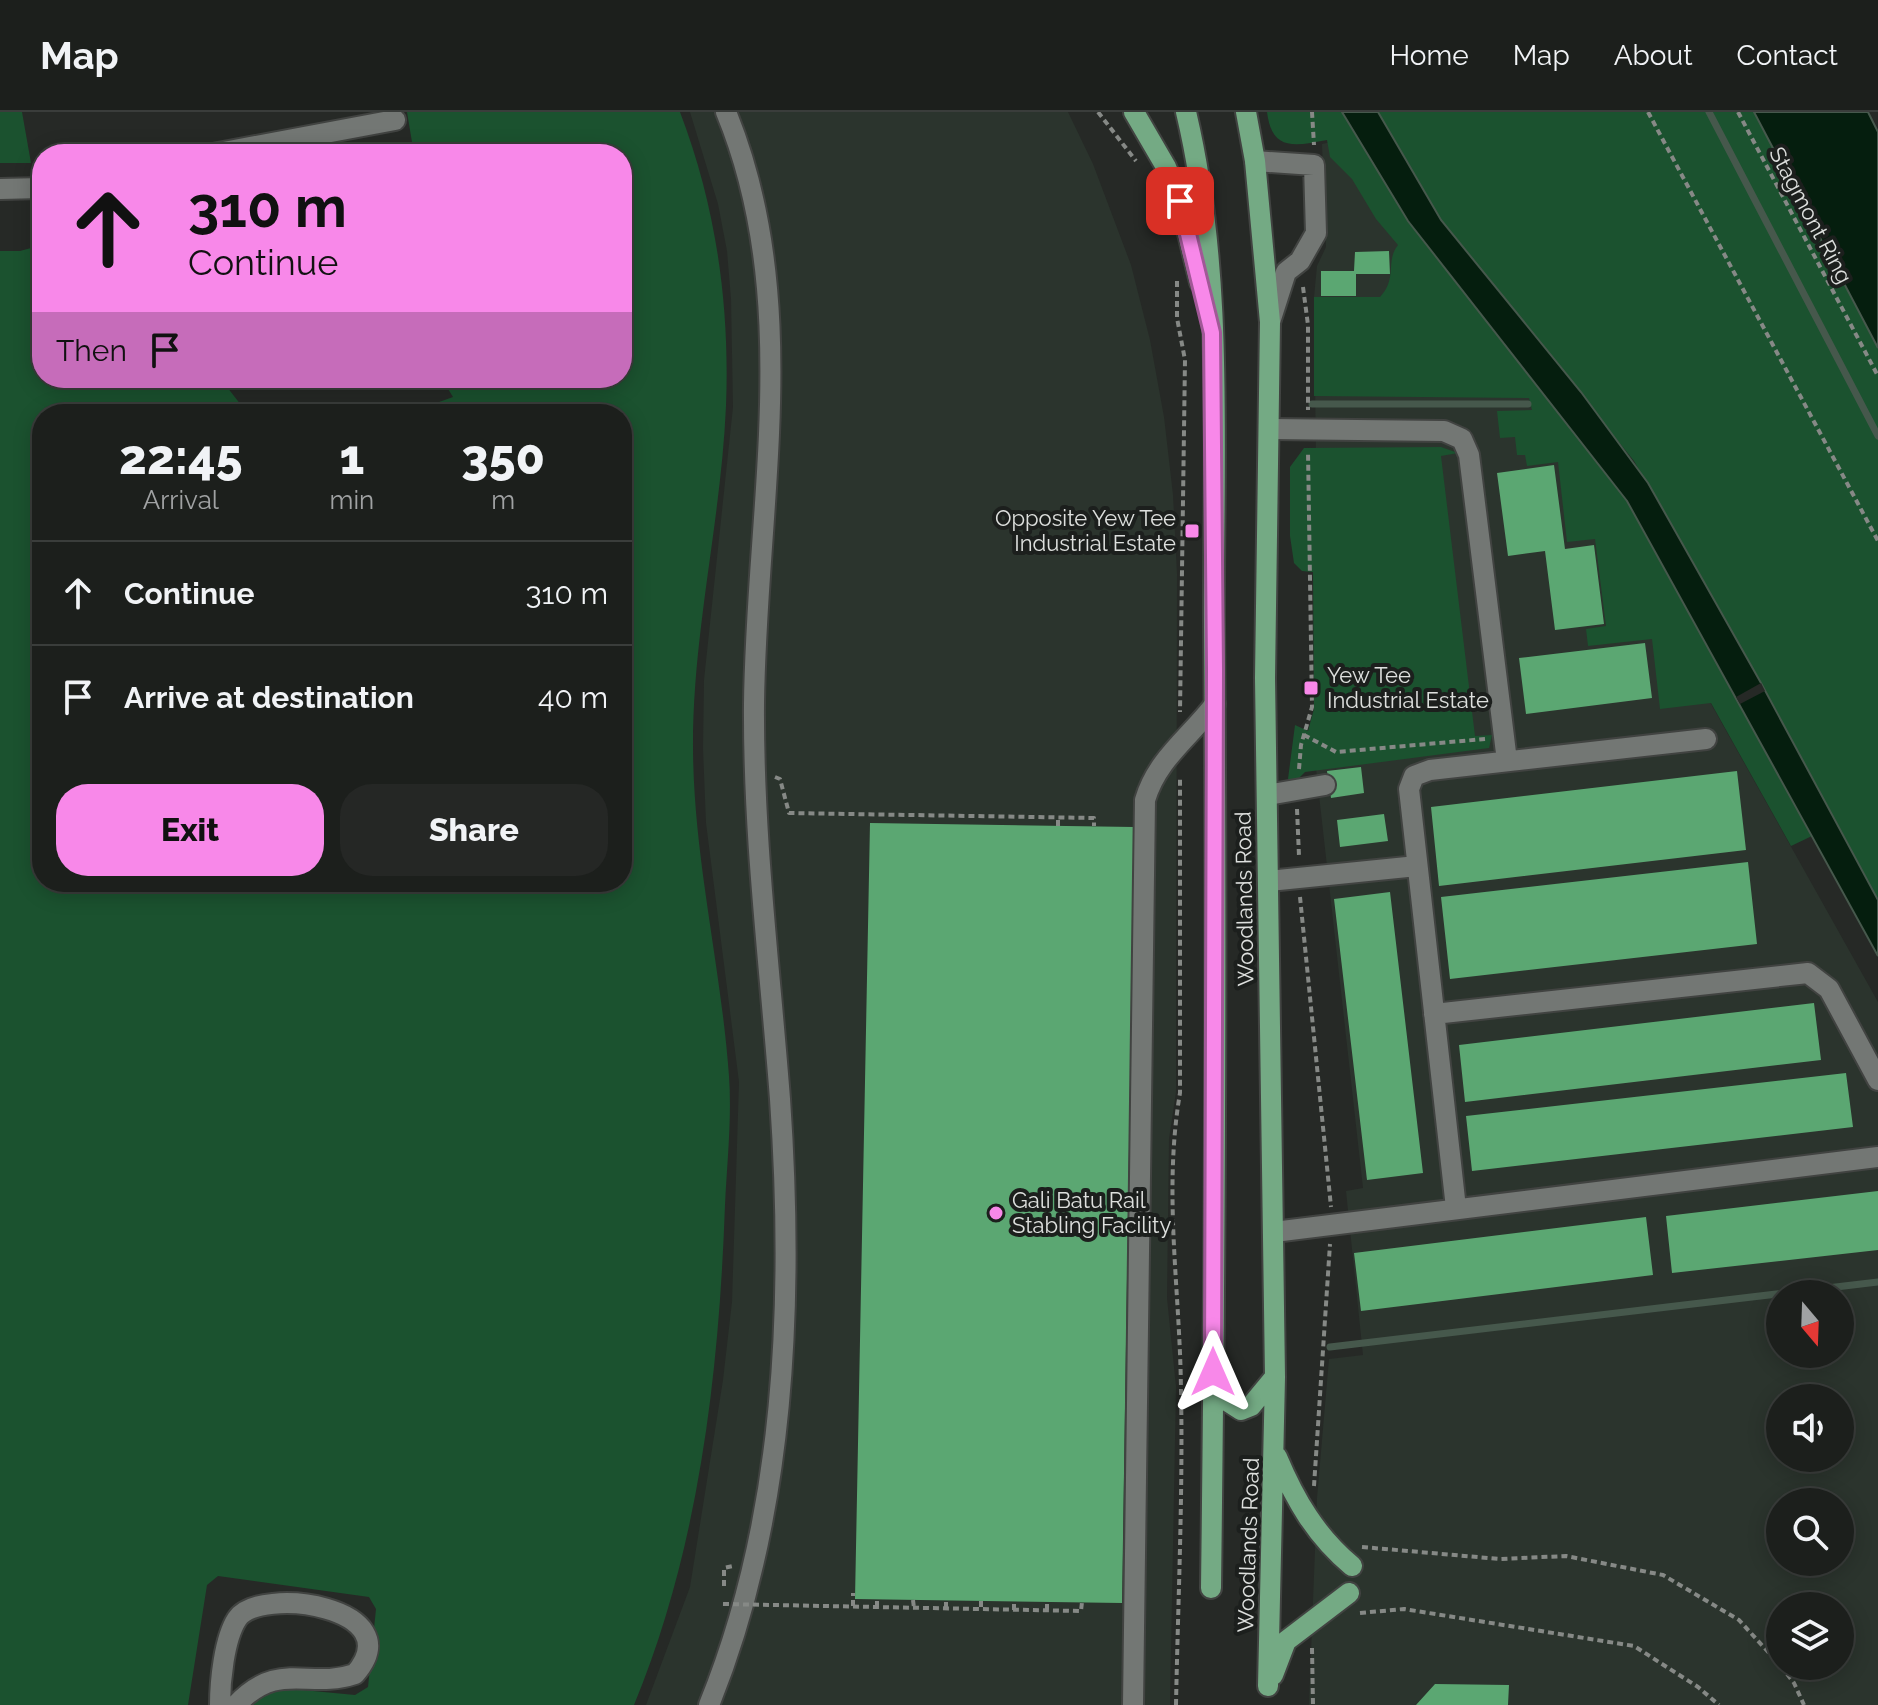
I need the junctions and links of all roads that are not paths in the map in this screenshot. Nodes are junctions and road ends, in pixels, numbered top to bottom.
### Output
1 (726, 112) edge
2 (1134, 112) edge
3 (1186, 112) edge
4 (1246, 112) edge
5 (395, 120) dead end
6 (265, 144) edge
7 (1255, 161) junction
8 (32, 188) edge
9 (0, 189) edge
10 (1270, 322) junction
11 (1212, 333) junction
12 (1271, 429) junction
13 (1215, 704) junction
14 (1706, 739) dead end
15 (1507, 761) junction
16 (1325, 785) dead end
17 (1267, 795) junction
18 (1417, 866) junction
19 (1269, 881) junction
20 (1434, 1014) junction
21 (1878, 1080) edge
22 (1878, 1157) edge
23 (1456, 1208) junction
24 (1274, 1232) junction
25 (1213, 1372) junction
26 (1275, 1377) junction
27 (1274, 1450) junction
28 (1352, 1566) dead end
29 (1211, 1588) dead end
30 (1349, 1603) road end
31 (220, 1705) edge
32 (236, 1705) edge
33 (709, 1705) edge
34 (1133, 1705) edge

1 - 33 street
2 - 11 main road
3 - 11 main road, Woodlands Road
4 - 7 main road, Woodlands Road
5 - 6 street
7 - 10 main road, Woodlands Road
7 - 10 street
8 - 9 street
10 - 12 main road, Woodlands Road
11 - 13 main road, Woodlands Road
12 - 15 street
12 - 17 main road, Woodlands Road
13 - 25 main road, Woodlands Road
13 - 34 street
14 - 15 street
15 - 18 street
16 - 17 street
17 - 19 main road, Woodlands Road
18 - 19 street
18 - 20 street
19 - 24 main road, Woodlands Road
20 - 21 street
20 - 23 street
22 - 23 street
23 - 24 street
24 - 26 main road, Woodlands Road
25 - 26 main road
25 - 29 main road, Woodlands Road
26 - 27 main road, Woodlands Road
27 - 28 main road
27 - 30 main road, Woodlands Road
31 - 32 street

